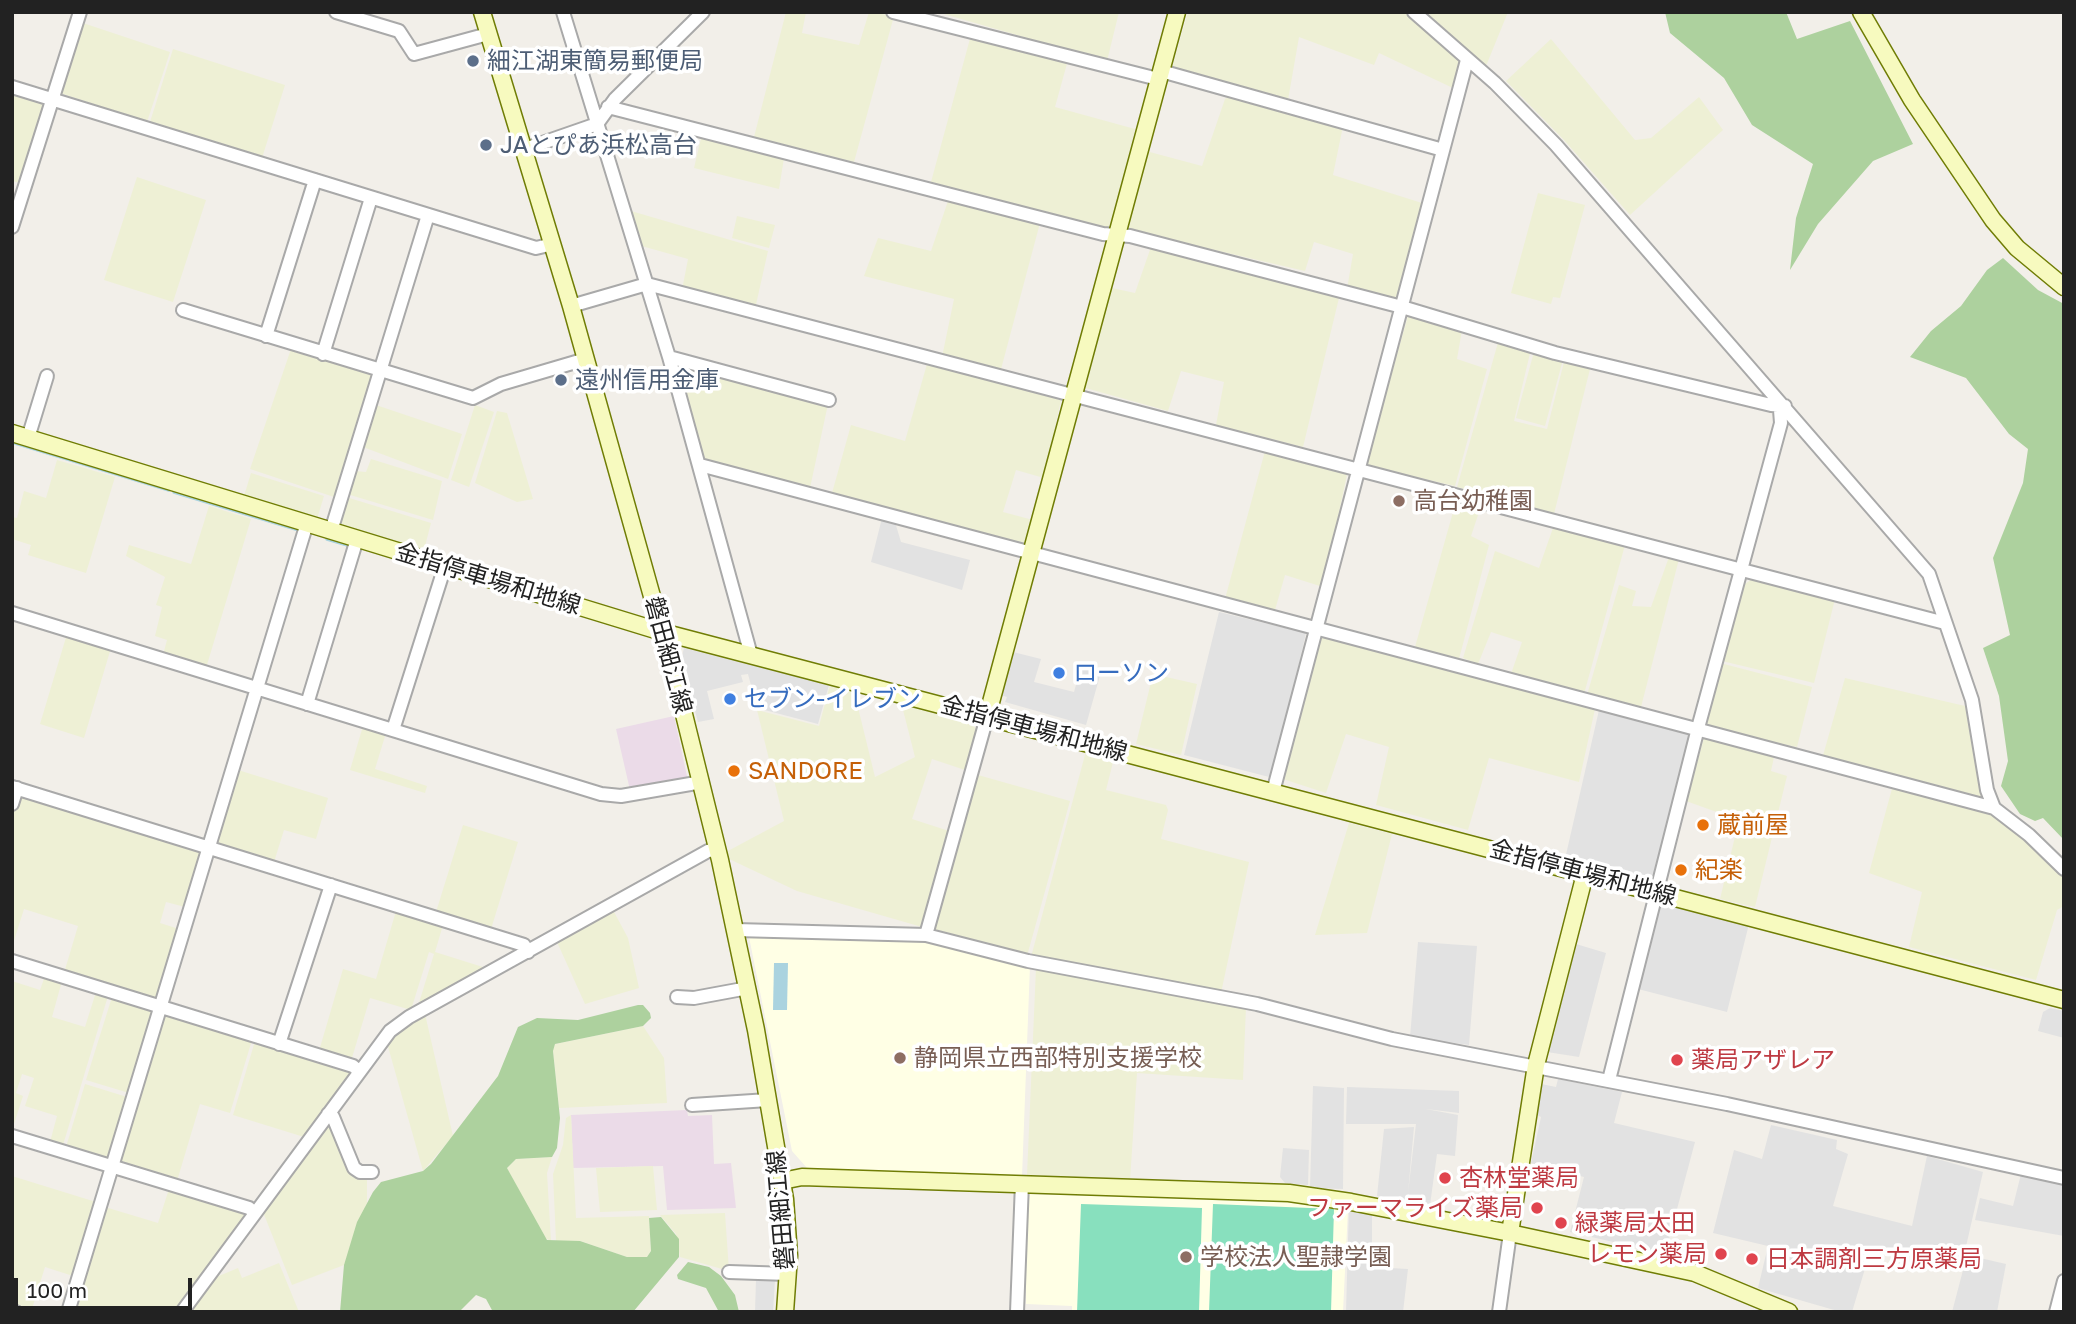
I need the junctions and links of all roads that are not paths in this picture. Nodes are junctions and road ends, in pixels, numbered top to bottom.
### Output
1 (80, 12) edge
2 (336, 12) edge
3 (482, 12) edge
4 (563, 12) edge
5 (703, 12) edge
6 (893, 12) edge
7 (1177, 12) edge
8 (1414, 12) edge
9 (1861, 12) edge
10 (488, 34) junction
11 (1467, 60) junction
12 (1159, 75) junction
13 (12, 86) edge
14 (53, 99) junction
15 (608, 107) junction
16 (597, 124) junction
17 (525, 149) junction
18 (1443, 150) junction
19 (315, 180) junction
20 (371, 198) junction
21 (428, 215) junction
22 (12, 227) edge
23 (1116, 236) junction
24 (553, 244) junction
25 (647, 284) junction
26 (2064, 287) edge
27 (571, 306) junction
28 (1402, 307) junction
29 (183, 310) dead end
30 (266, 336) junction
31 (323, 354) junction
32 (669, 357) junction
33 (586, 359) junction
34 (381, 372) junction
35 (47, 376) dead end
36 (1073, 397) junction
37 (829, 400) dead end
38 (1784, 406) junction
39 (20, 435) edge
40 (700, 465) junction
41 (1359, 469) junction
42 (307, 523) junction
43 (331, 531) junction
44 (357, 539) junction
45 (1031, 553) junction
46 (445, 566) junction
47 (1741, 569) junction
48 (12, 613) edge
49 (1945, 623) junction
50 (1316, 628) junction
51 (662, 632) junction
52 (751, 655) junction
53 (257, 688) junction
54 (307, 704) junction
55 (987, 717) junction
56 (1698, 728) junction
57 (393, 730) junction
58 (702, 782) junction
59 (15, 788) edge
60 (1273, 792) junction
61 (12, 804) edge
62 (1994, 808) junction
63 (209, 847) junction
64 (718, 849) junction
65 (2064, 869) edge
66 (1585, 874) junction
67 (331, 885) junction
68 (1657, 892) junction
69 (736, 930) junction
70 (926, 935) junction
71 (528, 952) junction
72 (12, 961) edge
73 (748, 988) junction
74 (677, 997) dead end
75 (2064, 1000) edge
76 (160, 1007) junction
77 (279, 1044) junction
78 (1536, 1065) junction
79 (359, 1071) junction
80 (1609, 1080) junction
81 (768, 1100) junction
82 (692, 1105) dead end
83 (328, 1114) junction
84 (12, 1136) edge
85 (112, 1166) junction
86 (372, 1172) dead end
87 (2064, 1178) edge
88 (782, 1181) junction
89 (1022, 1183) junction
90 (255, 1213) junction
91 (1510, 1233) junction
92 (729, 1272) dead end
93 (788, 1274) junction
94 (2064, 1282) edge
95 (68, 1312) edge
96 (182, 1312) edge
97 (785, 1312) edge
98 (1017, 1312) edge
99 (1499, 1312) edge
100 (1789, 1312) edge
101 (2056, 1312) edge

1 - 14 street
2 - 10 street
3 - 10 main road, 磐田細江線
4 - 16 street
5 - 15 street
6 - 12 street
7 - 12 main road
8 - 11 street
9 - 26 main road
10 - 17 main road, 磐田細江線
11 - 18 street
11 - 38 street
12 - 18 street
12 - 23 main road
13 - 14 street
14 - 19 street
14 - 22 street
15 - 16 street
15 - 23 street
16 - 17 street
16 - 25 street
17 - 24 main road, 磐田細江線
18 - 28 street
19 - 20 street
19 - 30 street
20 - 21 street
20 - 31 street
21 - 24 street
21 - 34 street
23 - 28 street
23 - 36 main road
24 - 27 main road, 磐田細江線
25 - 27 street
25 - 32 street
25 - 36 street
27 - 33 main road, 磐田細江線
28 - 38 street
28 - 41 street
29 - 30 street
30 - 31 street
31 - 34 street
32 - 37 street
32 - 40 street
33 - 34 street
33 - 51 main road, 磐田細江線
34 - 43 street
35 - 39 street
36 - 41 street
36 - 45 main road
38 - 47 street
38 - 49 street
39 - 42 main road, 金指停車場和地線
40 - 45 street
40 - 52 street
41 - 47 street
41 - 50 street
42 - 43 main road, 金指停車場和地線
42 - 53 street
43 - 44 main road, 金指停車場和地線
44 - 46 main road, 金指停車場和地線
44 - 54 street
45 - 50 street
45 - 55 main road
46 - 51 main road, 金指停車場和地線
46 - 57 street
47 - 49 street
47 - 56 street
48 - 53 street
49 - 62 street
50 - 56 street
50 - 60 street
51 - 52 main road, 金指停車場和地線
51 - 58 main road, 磐田細江線
52 - 55 main road, 金指停車場和地線
53 - 54 street
53 - 63 street
54 - 57 street
55 - 60 main road, 金指停車場和地線
55 - 70 street
56 - 62 street
56 - 68 street
57 - 58 street
58 - 64 main road, 磐田細江線
59 - 61 street
59 - 63 street
60 - 66 main road, 金指停車場和地線
62 - 65 street
63 - 67 street
63 - 76 street
64 - 69 main road, 磐田細江線
64 - 71 street
66 - 68 main road, 金指停車場和地線
66 - 78 main road
67 - 71 street
67 - 77 street
68 - 75 main road, 金指停車場和地線
68 - 80 street
69 - 70 street
69 - 73 main road, 磐田細江線
70 - 78 street
71 - 79 street
72 - 76 street
73 - 74 street
73 - 81 main road, 磐田細江線
76 - 77 street
76 - 85 street
77 - 79 street
78 - 80 street
78 - 91 main road
79 - 83 street
80 - 87 street
81 - 82 street
81 - 88 main road, 磐田細江線
83 - 86 street
83 - 90 street
84 - 85 street
85 - 90 street
85 - 95 street
88 - 89 main road
88 - 93 main road, 磐田細江線
89 - 91 main road
89 - 98 street
90 - 96 street
91 - 99 street
91 - 100 main road
92 - 93 street
93 - 97 main road, 磐田細江線
94 - 101 street

